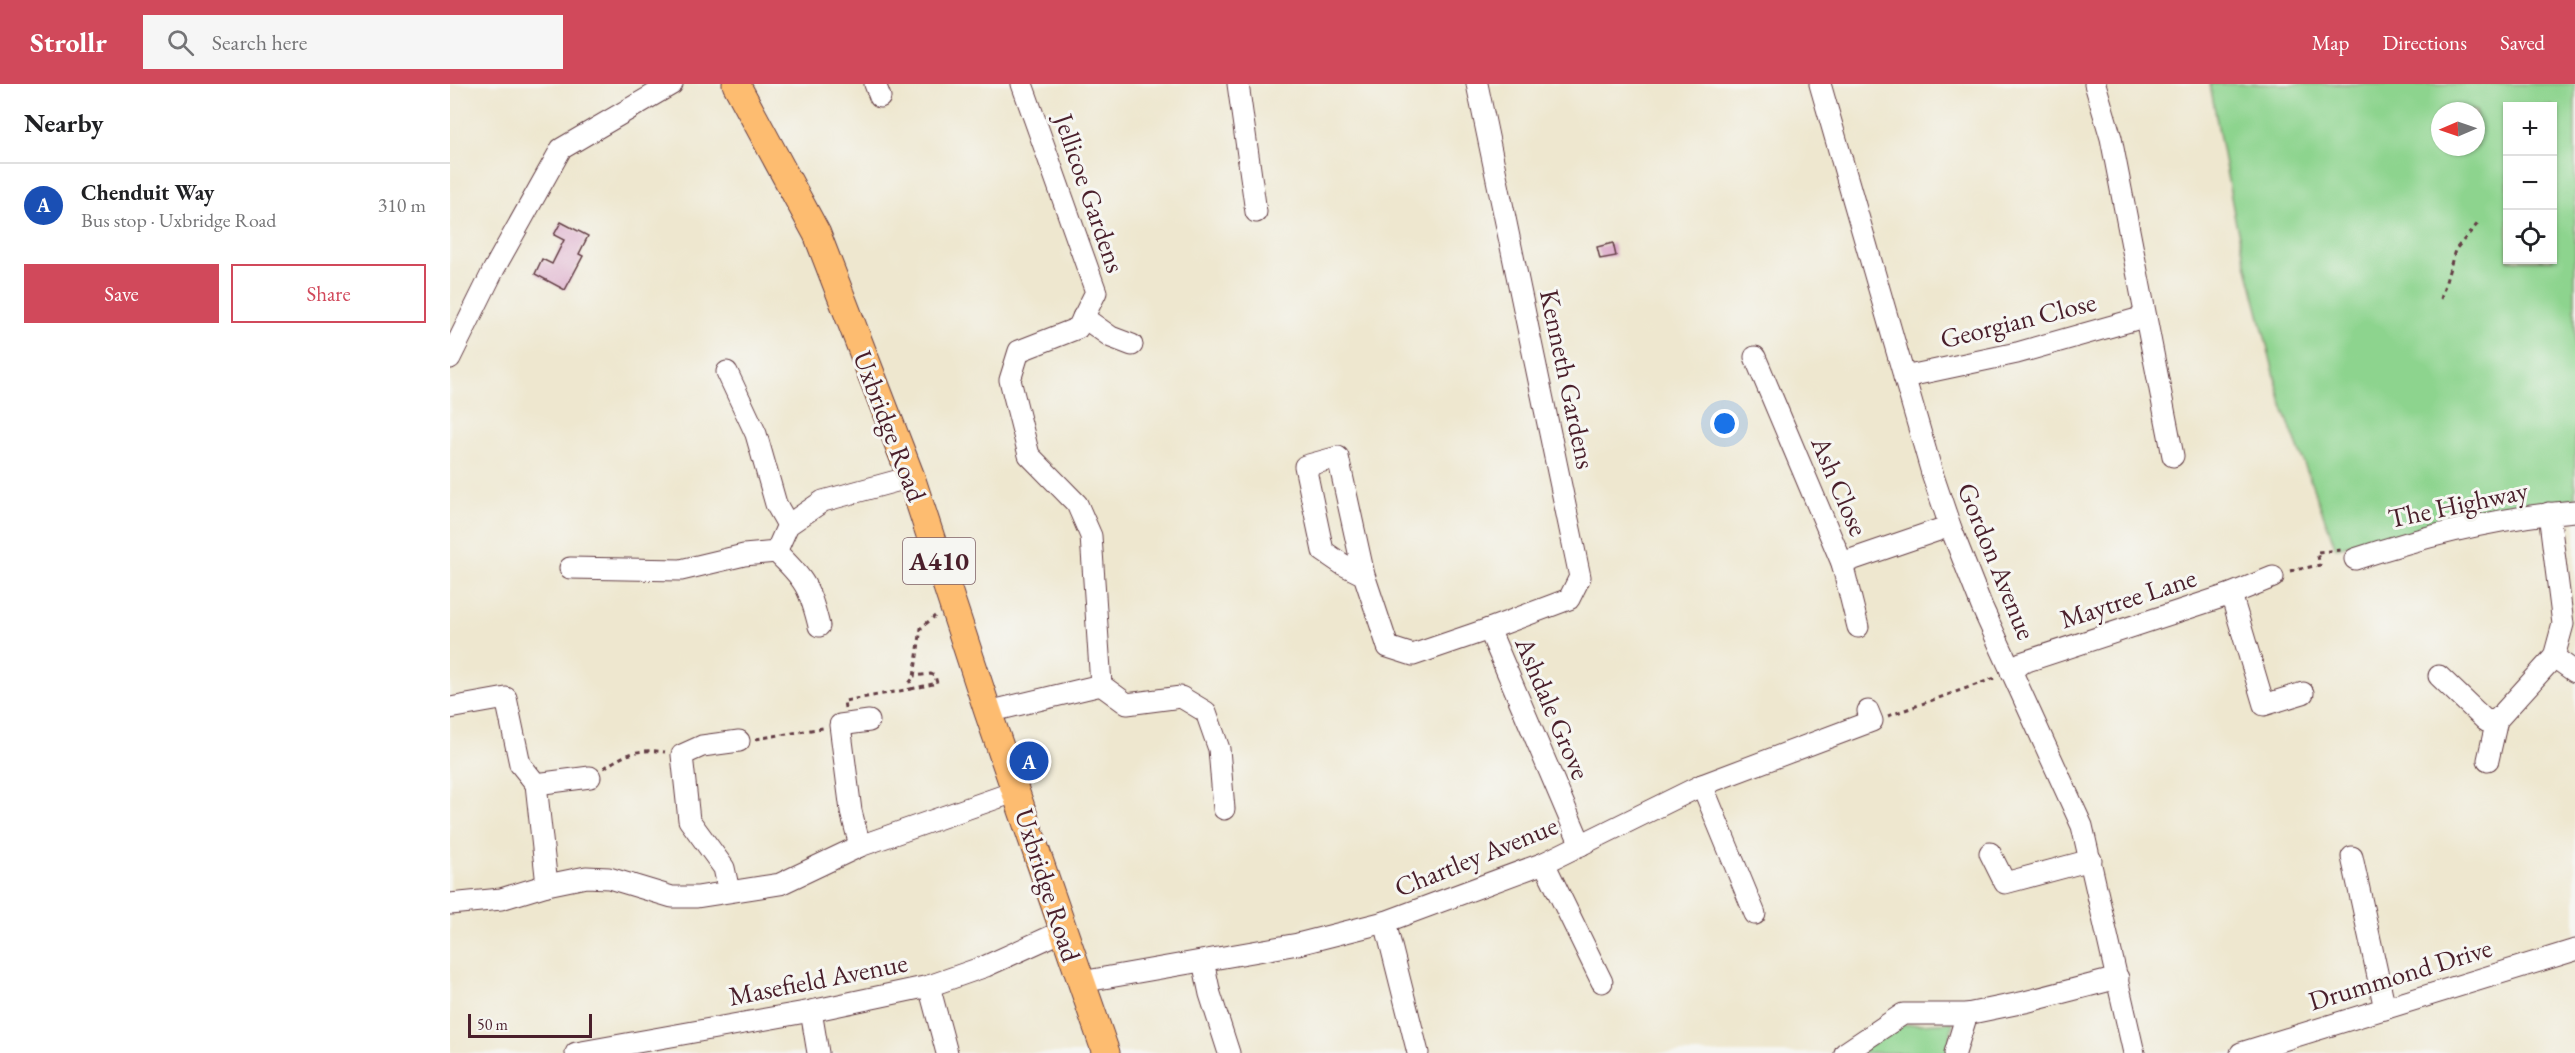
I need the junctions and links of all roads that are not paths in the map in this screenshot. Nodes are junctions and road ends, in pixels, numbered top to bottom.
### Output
1 (672, 84) edge
2 (736, 84) edge
3 (1022, 84) edge
4 (1238, 84) edge
5 (1477, 84) edge
6 (1820, 84) edge
7 (2095, 84) edge
8 (1256, 212) dead end
9 (1083, 317) junction
10 (2144, 317) junction
11 (1132, 345) dead end
12 (1755, 357) dead end
13 (450, 358) edge
14 (727, 372) dead end
15 (1904, 377) junction
16 (2173, 456) dead end
17 (911, 477) junction
18 (2575, 511) edge
19 (2549, 513) junction
20 (789, 525) junction
21 (1950, 526) junction
22 (776, 552) junction
23 (2355, 559) road end
24 (1842, 563) junction
25 (570, 568) dead end
26 (1364, 575) junction
27 (2273, 577) road end
28 (2231, 594) junction
29 (819, 626) dead end
30 (1858, 627) dead end
31 (1489, 629) junction
32 (2554, 657) junction
33 (2011, 672) junction
34 (2575, 672) edge
35 (2439, 676) dead end
36 (1101, 685) junction
37 (2303, 693) dead end
38 (450, 708) edge
39 (988, 712) junction
40 (1870, 716) road end
41 (2497, 720) junction
42 (869, 721) dead end
43 (739, 741) road end
44 (2488, 760) dead end
45 (590, 777) road end
46 (536, 784) junction
47 (1702, 786) junction
48 (1017, 791) junction
49 (1224, 809) dead end
50 (1581, 845) junction
51 (860, 846) junction
52 (1990, 853) dead end
53 (2352, 857) dead end
54 (2091, 860) junction
55 (1544, 863) junction
56 (547, 885) junction
57 (729, 891) junction
58 (450, 904) edge
59 (1755, 914) dead end
60 (1385, 922) junction
61 (1063, 931) junction
62 (2575, 950) edge
63 (1203, 960) junction
64 (2118, 978) junction
65 (1081, 982) junction
66 (1602, 982) dead end
67 (929, 986) junction
68 (2385, 1009) junction
69 (811, 1011) junction
70 (1967, 1014) junction
71 (576, 1053) edge
72 (818, 1053) edge
73 (947, 1053) edge
74 (1106, 1053) edge
75 (1229, 1053) edge
76 (1418, 1053) edge
77 (1845, 1053) edge
78 (1955, 1053) edge
79 (2134, 1053) edge
80 (2241, 1053) edge

1 - 13 street
2 - 17 main road, Uxbridge Road / A410
3 - 9 street, Jellicoe Gardens
4 - 8 street
5 - 31 street, Kenneth Gardens
6 - 15 street, Gordon Avenue
7 - 10 street
9 - 11 street
9 - 36 street, Jellicoe Gardens
10 - 15 street, Georgian Close
10 - 16 street
12 - 24 street, Ash Close
14 - 20 street
15 - 21 street, Gordon Avenue
17 - 20 street
17 - 39 main road, Uxbridge Road / A410
18 - 19 street, The Highway
19 - 23 street, The Highway
19 - 32 street
20 - 22 street
21 - 24 street, Ash Close
21 - 33 street, Gordon Avenue
22 - 25 street
22 - 29 street
24 - 30 street, Ash Close
26 - 26 street, Ashdale Grove
26 - 31 street, Ashdale Grove
27 - 28 street, Maytree Lane
28 - 33 street, Maytree Lane
28 - 37 street
31 - 50 street, Ashdale Grove
32 - 34 street
32 - 41 street
33 - 54 street, Gordon Avenue
35 - 41 street
36 - 39 street
36 - 49 street
38 - 46 street
39 - 48 main road, Uxbridge Road / A410
40 - 47 street, Chartley Avenue
41 - 44 street
42 - 51 street
43 - 57 street
45 - 46 street
46 - 56 street
47 - 50 street, Chartley Avenue
47 - 59 street
48 - 51 street
48 - 61 main road, Uxbridge Road / A410
50 - 55 street, Chartley Avenue
51 - 57 street
52 - 54 street
53 - 68 street
54 - 64 street, Gordon Avenue
55 - 60 street, Chartley Avenue
55 - 66 street
56 - 57 street
56 - 58 street
60 - 63 street, Chartley Avenue
60 - 76 street
61 - 65 main road, Uxbridge Road / A410
61 - 67 street, Masefield Avenue
62 - 68 street, Drummond Drive
63 - 65 street, Chartley Avenue
63 - 75 street
64 - 70 street
64 - 79 street, Gordon Avenue
65 - 74 main road, Uxbridge Road / A410
67 - 69 street, Masefield Avenue
67 - 73 street
68 - 80 street, Drummond Drive
69 - 71 street, Masefield Avenue
69 - 72 street
70 - 77 street
70 - 78 street

